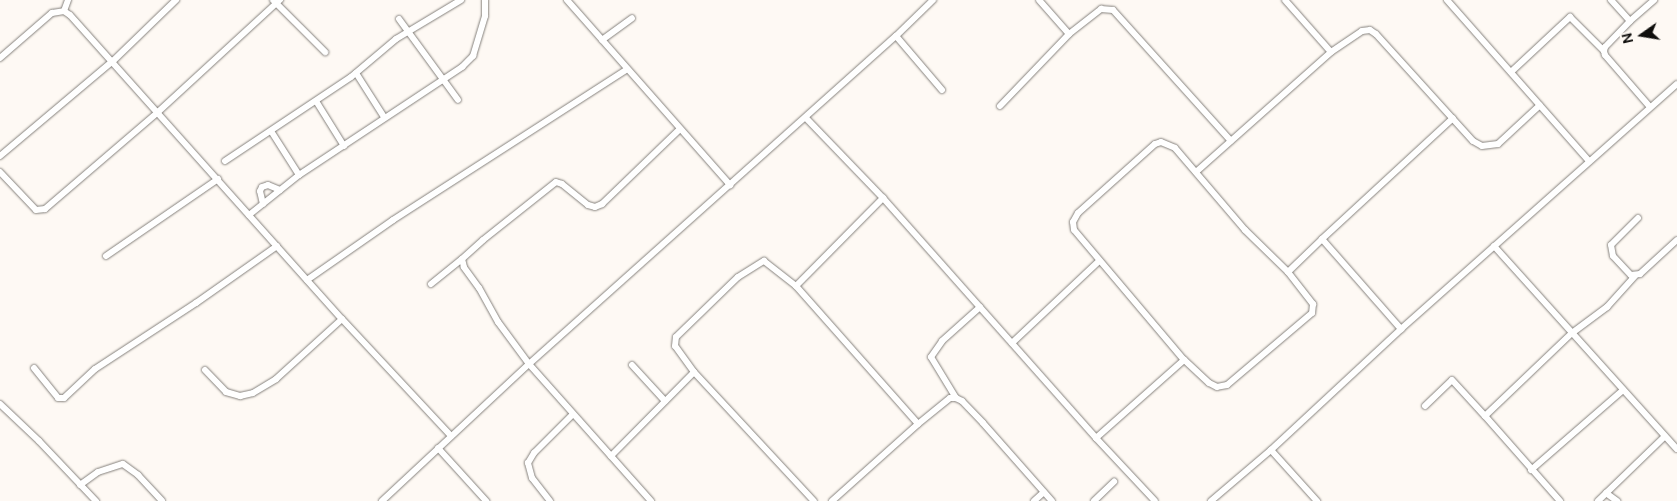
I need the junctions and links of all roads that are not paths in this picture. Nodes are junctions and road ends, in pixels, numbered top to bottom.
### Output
1 (68, 0) edge
2 (176, 0) edge
3 (461, 0) edge
4 (485, 0) edge
5 (567, 0) edge
6 (933, 0) edge
7 (1039, 0) edge
8 (1103, 0) edge
9 (1285, 0) edge
10 (1448, 0) edge
11 (1611, 0) edge
12 (1654, 0) edge
13 (277, 1) edge
14 (1107, 8) junction
15 (64, 11) junction
16 (632, 18) dead end
17 (399, 19) dead end
18 (1630, 21) junction
19 (409, 32) junction
20 (1069, 34) junction
21 (896, 36) junction
22 (602, 40) junction
23 (1604, 51) junction
24 (325, 52) dead end
25 (1331, 52) junction
26 (1, 54) edge
27 (112, 61) junction
28 (627, 69) junction
29 (1511, 72) junction
30 (356, 74) junction
31 (443, 78) junction
32 (1677, 84) edge
33 (942, 90) dead end
34 (458, 100) dead end
35 (316, 101) junction
36 (1540, 105) junction
37 (1000, 106) dead end
38 (1650, 108) junction
39 (158, 112) junction
40 (384, 117) junction
41 (806, 118) junction
42 (1453, 118) junction
43 (680, 128) junction
44 (271, 131) junction
45 (1232, 141) junction
46 (344, 146) junction
47 (0, 156) edge
48 (225, 161) dead end
49 (1589, 161) junction
50 (0, 172) edge
51 (1196, 172) junction
52 (300, 175) junction
53 (218, 179) junction
54 (730, 185) junction
55 (280, 190) junction
56 (883, 198) junction
57 (263, 204) junction
58 (249, 215) junction
59 (1638, 218) dead end
60 (1322, 239) junction
61 (1677, 240) edge
62 (277, 246) junction
63 (1494, 246) junction
64 (106, 256) dead end
65 (462, 259) junction
66 (1099, 261) junction
67 (1288, 272) junction
68 (1635, 276) junction
69 (306, 280) junction
70 (431, 284) dead end
71 (796, 286) junction
72 (980, 307) junction
73 (342, 319) junction
74 (1401, 329) junction
75 (1572, 333) junction
76 (1012, 343) junction
77 (1184, 360) junction
78 (529, 364) junction
79 (632, 365) dead end
80 (34, 368) dead end
81 (204, 370) dead end
82 (694, 372) junction
83 (1623, 390) junction
84 (956, 398) junction
85 (665, 401) junction
86 (0, 404) edge
87 (1425, 406) dead end
88 (572, 415) junction
89 (1485, 416) junction
90 (918, 424) junction
91 (452, 436) junction
92 (1665, 436) junction
93 (1096, 438) junction
94 (438, 448) junction
95 (1677, 449) edge
96 (1271, 450) junction
97 (611, 456) junction
98 (1531, 470) junction
99 (1114, 482) dead end
100 (80, 484) junction
101 (1044, 492) junction
102 (1606, 493) junction
103 (96, 501) edge
104 (162, 501) edge
105 (382, 501) edge
106 (486, 501) edge
107 (550, 501) edge
108 (651, 501) edge
109 (814, 501) edge
110 (832, 501) edge
111 (1034, 501) edge
112 (1052, 501) edge
113 (1094, 501) edge
114 (1155, 501) edge
115 (1211, 501) edge
116 (1318, 501) edge
117 (1560, 501) edge
118 (1598, 501) edge
119 (1617, 501) edge

1 - 15 street
2 - 27 street
3 - 19 street
4 - 31 street
5 - 22 street
6 - 21 street
7 - 20 street
8 - 14 street
9 - 25 street
10 - 29 street
11 - 18 street
12 - 18 street
13 - 24 street
13 - 39 street
14 - 20 street
14 - 45 street
15 - 26 street
15 - 27 street
16 - 22 street
17 - 19 street
18 - 23 street
19 - 30 street
19 - 31 street
20 - 37 street
21 - 33 street
21 - 41 street
22 - 28 street
23 - 29 street
23 - 38 street
25 - 42 street
25 - 45 street
27 - 39 street
27 - 47 street
28 - 43 street
28 - 69 street
29 - 36 street
30 - 35 street
30 - 40 street
31 - 34 street
31 - 40 street
32 - 38 street
35 - 44 street
35 - 46 street
36 - 42 street
36 - 49 street
38 - 49 street
39 - 50 street
39 - 53 street
40 - 46 street
41 - 54 street
41 - 56 street
42 - 60 street
43 - 54 street
43 - 65 street
44 - 48 street
44 - 52 street
45 - 51 street
46 - 52 street
49 - 63 street
51 - 66 street
51 - 67 street
52 - 55 street
53 - 58 street
53 - 64 street
54 - 78 street
55 - 57 street
55 - 57 street
56 - 71 street
56 - 72 street
57 - 58 street
58 - 62 street
59 - 68 street
60 - 67 street
60 - 74 street
61 - 68 street
62 - 69 street
62 - 80 street
63 - 74 street
63 - 75 street
65 - 70 street
65 - 78 street
66 - 76 street
66 - 77 street
67 - 77 street
68 - 75 street
69 - 73 street
71 - 82 street
71 - 90 street
72 - 76 street
72 - 84 street
73 - 81 street
73 - 91 street
74 - 96 street
75 - 83 street
75 - 89 street
76 - 93 street
77 - 93 street
78 - 88 street
78 - 91 street
79 - 85 street
82 - 85 street
82 - 109 street
83 - 92 street
83 - 98 street
84 - 90 street
84 - 101 street
85 - 97 street
86 - 100 street
87 - 89 street
88 - 97 street
88 - 107 street
89 - 98 street
90 - 110 street
91 - 94 street
92 - 95 street
92 - 102 street
93 - 114 street
94 - 105 street
94 - 106 street
96 - 115 street
96 - 116 street
97 - 108 street
98 - 117 street
99 - 113 street
100 - 103 street
100 - 104 street
101 - 111 street
101 - 112 street
102 - 118 street
102 - 119 street

